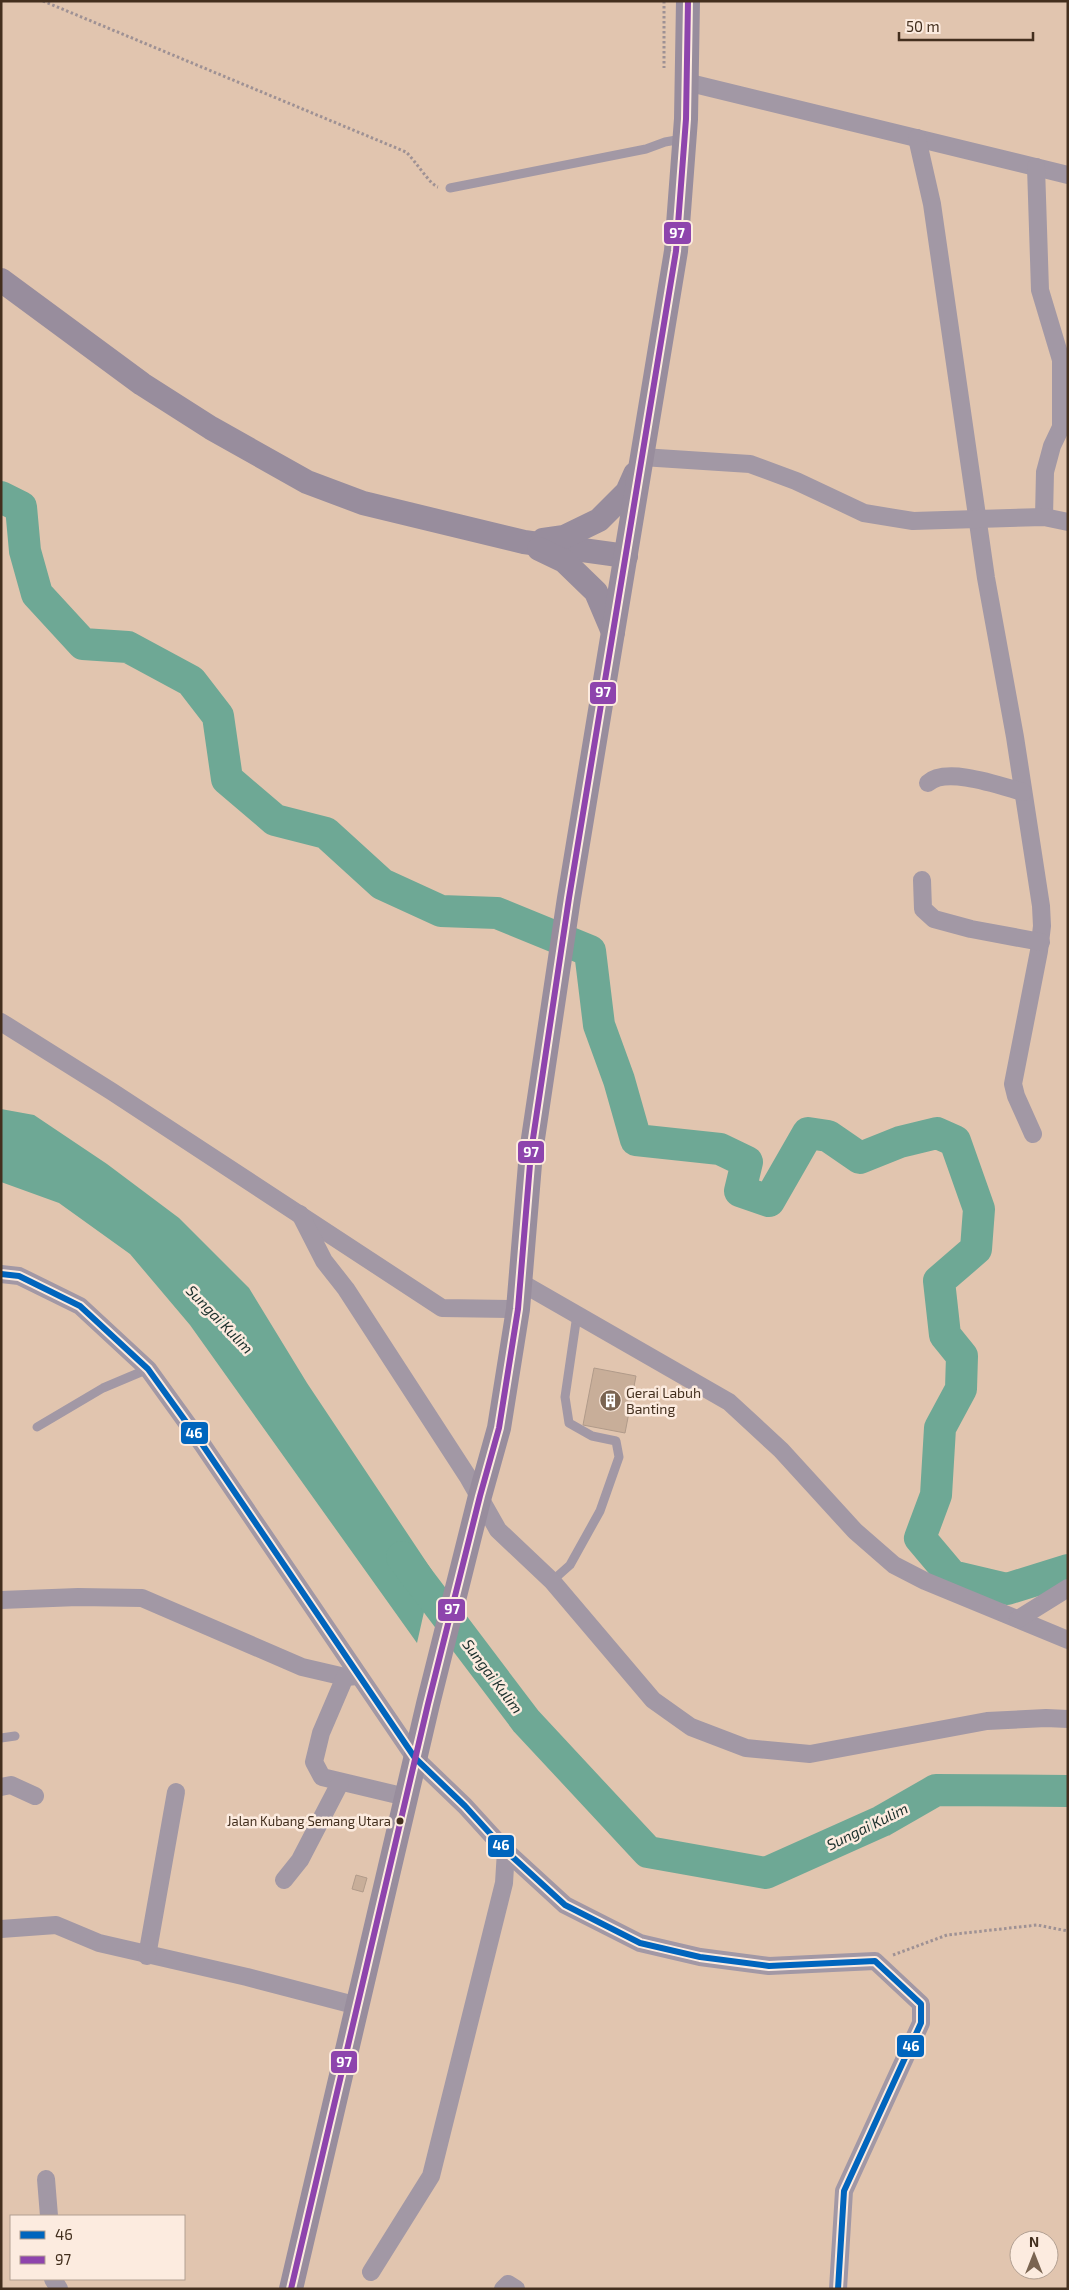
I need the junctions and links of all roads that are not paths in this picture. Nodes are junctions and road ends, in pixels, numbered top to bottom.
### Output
1 (688, 1) edge
2 (686, 82) junction
3 (918, 138) junction
4 (685, 139) junction
5 (1036, 167) junction
6 (1068, 175) edge
7 (450, 188) road end
8 (1, 280) edge
9 (642, 457) junction
10 (1044, 517) junction
11 (978, 518) junction
12 (1068, 522) edge
13 (524, 542) junction
14 (626, 556) junction
15 (613, 632) junction
16 (928, 783) dead end
17 (1023, 792) junction
18 (922, 880) dead end
19 (1041, 942) junction
20 (1, 1022) edge
21 (1034, 1134) dead end
22 (300, 1214) junction
23 (1, 1274) edge
24 (520, 1282) junction
25 (518, 1309) junction
26 (577, 1315) junction
27 (148, 1369) junction
28 (37, 1427) dead end
29 (480, 1496) junction
30 (552, 1581) junction
31 (1068, 1588) edge
32 (1, 1600) edge
33 (1018, 1619) junction
34 (1068, 1640) edge
35 (351, 1677) junction
36 (1068, 1720) edge
37 (15, 1736) dead end
38 (1, 1738) edge
39 (415, 1758) junction
40 (340, 1783) junction
41 (1, 1787) edge
42 (176, 1792) dead end
43 (35, 1796) dead end
44 (406, 1797) junction
45 (506, 1851) junction
46 (284, 1880) dead end
47 (1, 1929) edge
48 (147, 1956) junction
49 (358, 2006) junction
50 (46, 2179) dead end
51 (49, 2215) edge
52 (371, 2272) dead end
53 (291, 2289) edge
54 (504, 2289) edge
55 (516, 2289) edge
56 (838, 2289) edge

1 - 2 main road
2 - 3 street
2 - 4 main road
3 - 5 street
3 - 11 street
4 - 7 lane
4 - 9 main road
5 - 6 street
5 - 10 street
8 - 13 main road
9 - 11 street
9 - 13 main road
9 - 14 main road
10 - 11 street
10 - 12 street
11 - 17 street
13 - 14 main road
13 - 15 main road
14 - 15 main road
15 - 24 main road
16 - 17 street
17 - 19 street
18 - 19 street
19 - 21 street
20 - 22 street
22 - 25 street
22 - 29 street
23 - 27 street
24 - 25 main road
24 - 26 street
25 - 29 main road
26 - 30 lane
26 - 33 street
27 - 28 lane
27 - 35 street
29 - 30 street
29 - 39 main road
30 - 36 street
31 - 33 street
32 - 35 street
33 - 34 street
35 - 39 street
35 - 40 street
37 - 38 lane
39 - 44 main road
39 - 45 street
40 - 44 street
40 - 46 street
41 - 43 street
42 - 48 street
44 - 49 main road
45 - 52 street
45 - 56 street
47 - 48 street
48 - 49 street
49 - 53 main road
50 - 51 street
54 - 55 street

